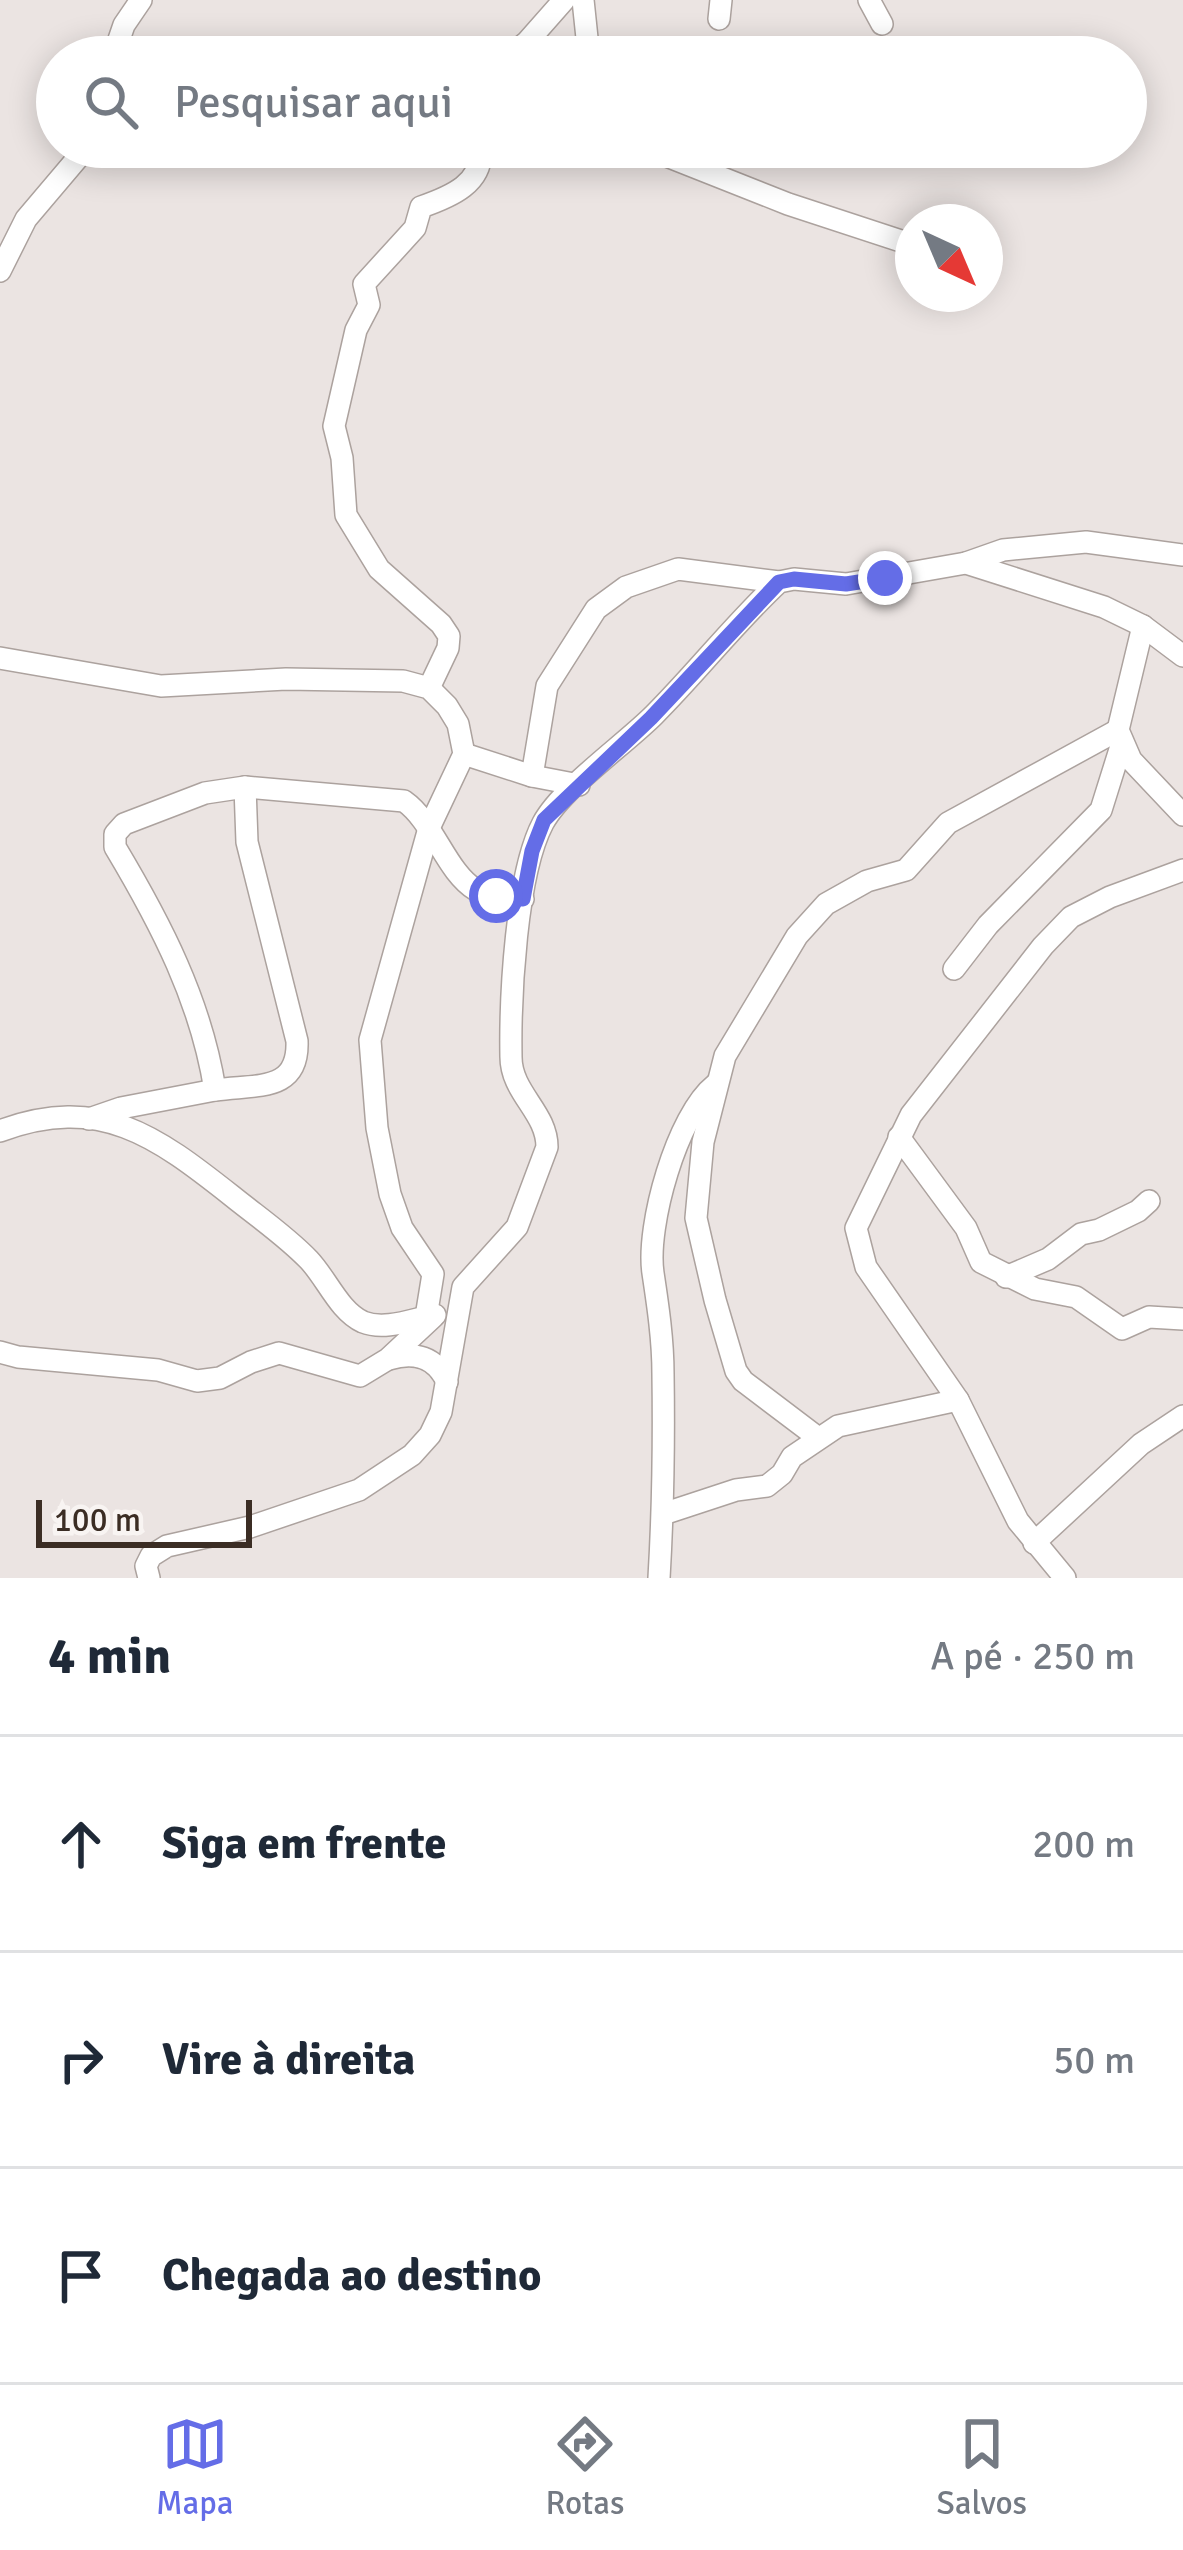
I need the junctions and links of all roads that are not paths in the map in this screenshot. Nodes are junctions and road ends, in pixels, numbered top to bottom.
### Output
1 (141, 0) edge
2 (564, 0) edge
3 (583, 0) edge
4 (868, 0) edge
5 (882, 24) dead end
6 (120, 36) edge
7 (532, 36) edge
8 (587, 36) edge
9 (69, 168) edge
10 (479, 168) edge
11 (696, 168) edge
12 (895, 239) edge
13 (0, 271) edge
14 (1183, 555) edge
15 (965, 563) junction
16 (779, 582) junction
17 (1143, 626) junction
18 (1183, 656) edge
19 (0, 658) edge
20 (429, 688) junction
21 (1120, 737) junction
22 (464, 754) junction
23 (532, 776) junction
24 (579, 785) junction
25 (245, 788) junction
26 (1183, 815) edge
27 (429, 828) junction
28 (1183, 870) edge
29 (523, 899) junction
30 (954, 968) dead end
31 (718, 1082) junction
32 (215, 1090) junction
33 (89, 1119) junction
34 (0, 1131) edge
35 (899, 1137) junction
36 (1149, 1201) dead end
37 (1006, 1277) junction
38 (463, 1287) junction
39 (430, 1316) junction
40 (1183, 1319) edge
41 (0, 1352) edge
42 (388, 1359) junction
43 (447, 1382) junction
44 (958, 1400) junction
45 (1183, 1416) edge
46 (817, 1437) junction
47 (663, 1514) junction
48 (1040, 1551) junction
49 (148, 1578) edge
50 (658, 1578) edge
51 (1030, 1578) edge
52 (1065, 1578) edge

1 - 6 street
2 - 7 street
3 - 8 street
4 - 5 street
9 - 13 street
10 - 20 street
11 - 12 street
14 - 15 street
15 - 16 street
15 - 17 street
16 - 23 street
16 - 24 street
17 - 18 street
17 - 21 street
19 - 20 street
20 - 22 street
21 - 26 street
21 - 30 street
21 - 31 street
22 - 23 street
22 - 27 street
23 - 24 street
24 - 29 street
25 - 27 street
25 - 32 street
25 - 32 street
27 - 29 street
27 - 39 street
28 - 35 street
29 - 38 street
31 - 46 street
31 - 47 street
32 - 33 street
33 - 34 street
33 - 39 street
35 - 37 street
35 - 44 street
36 - 37 street
37 - 40 street
38 - 39 street
38 - 43 street
39 - 42 street
41 - 42 street
42 - 43 street
43 - 49 street
44 - 46 street
44 - 48 street
45 - 48 street
46 - 47 street
47 - 50 street
48 - 51 street
48 - 52 street

